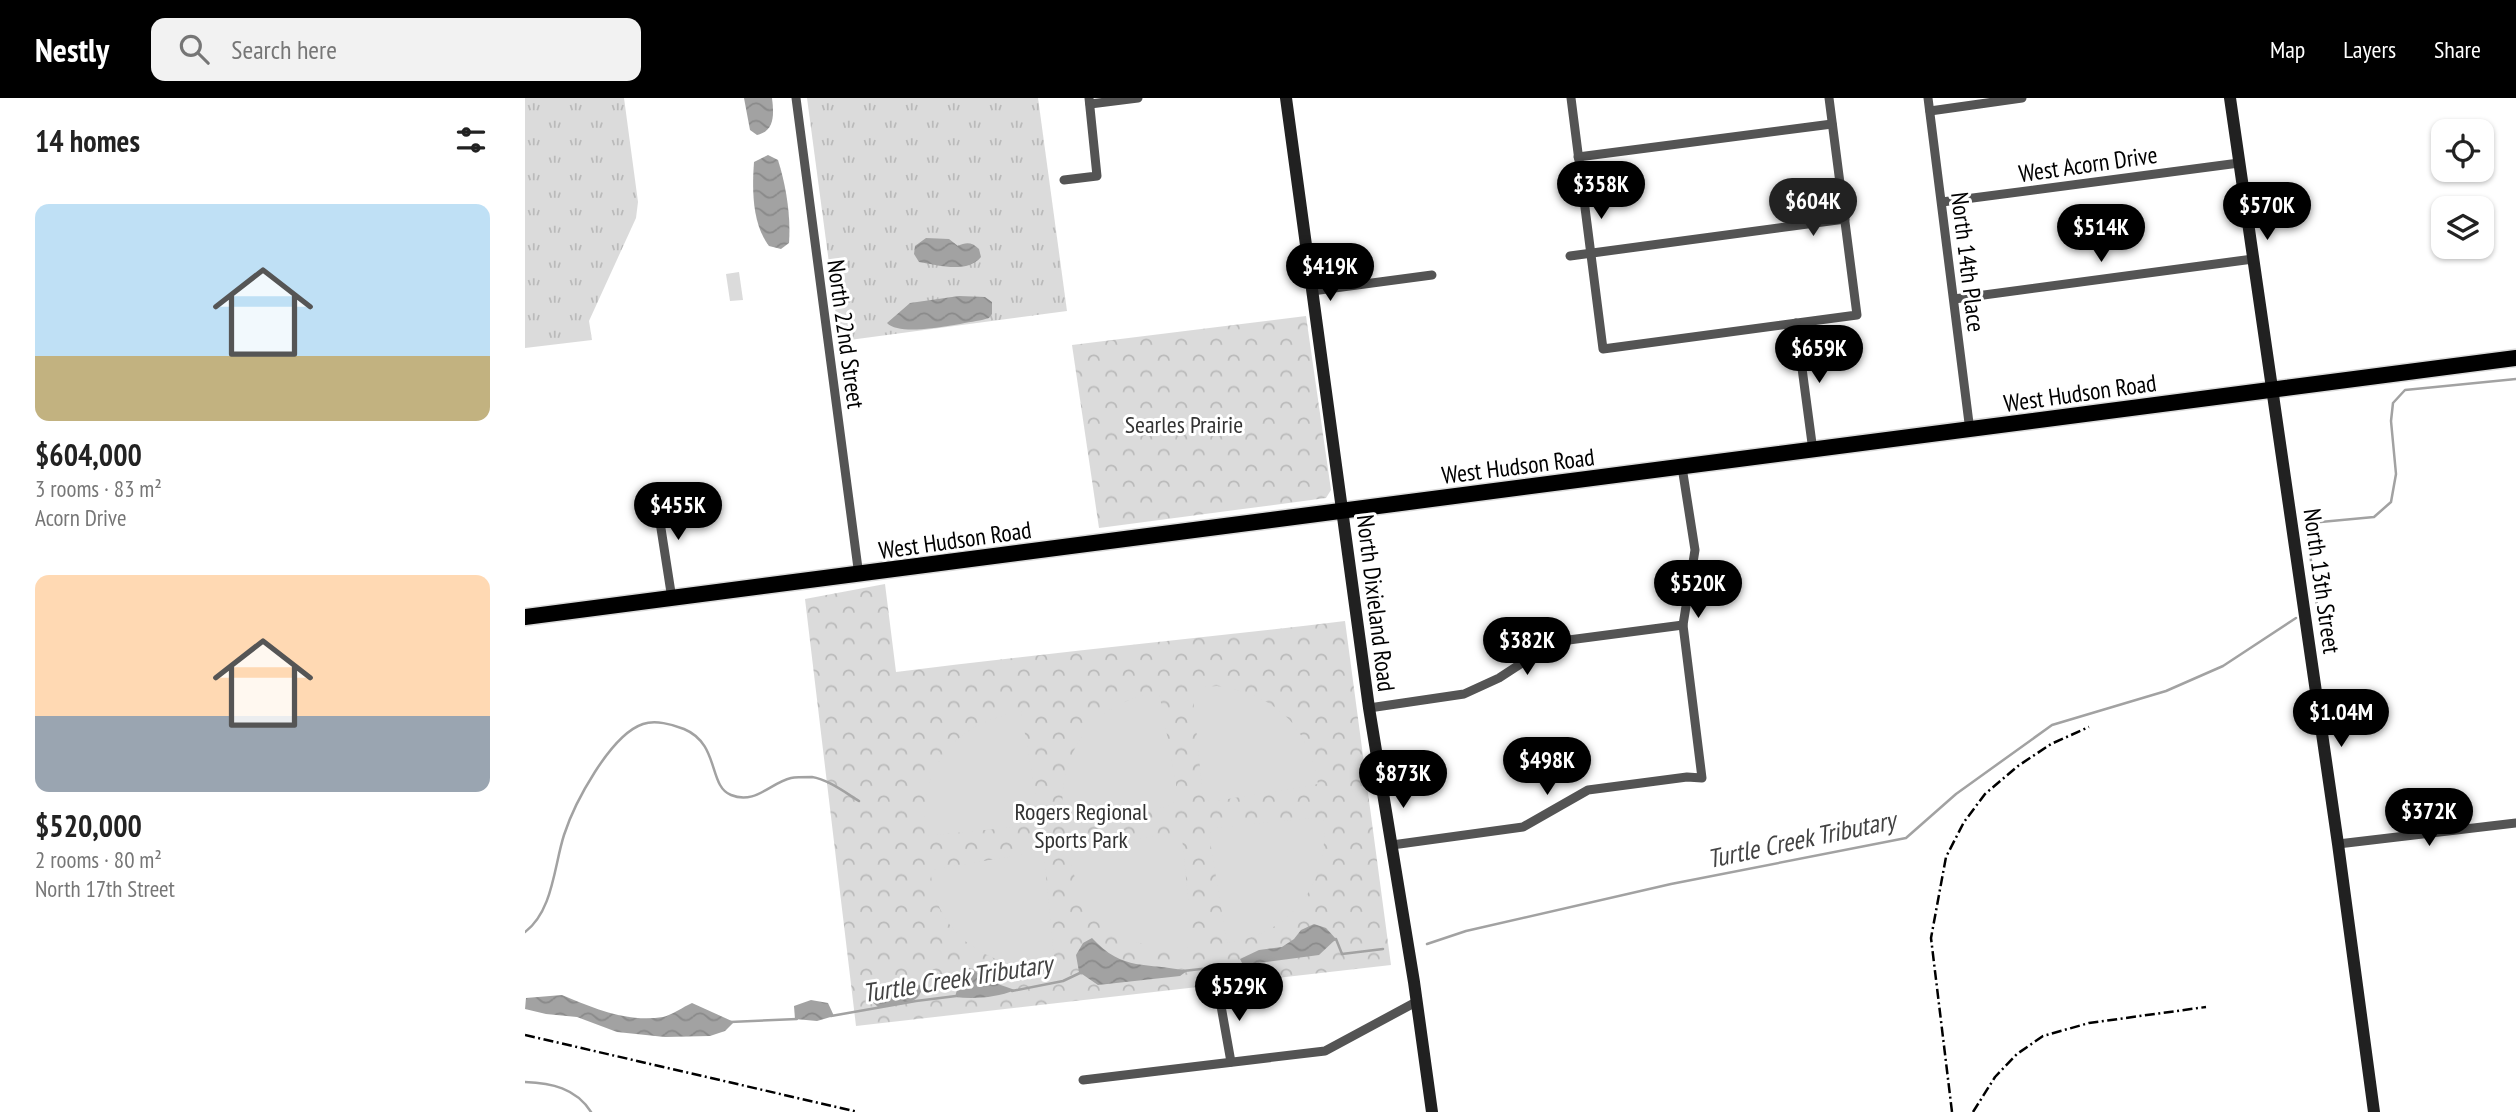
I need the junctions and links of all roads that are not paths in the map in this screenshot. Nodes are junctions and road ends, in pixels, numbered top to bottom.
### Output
1 (796, 98) edge
2 (1138, 98) edge
3 (1286, 98) edge
4 (1571, 98) edge
5 (1829, 98) edge
6 (1928, 98) edge
7 (2022, 98) edge
8 (2230, 98) edge
9 (1090, 101) edge
10 (1930, 111) junction
11 (1832, 124) junction
12 (1579, 157) junction
13 (2239, 163) junction
14 (1064, 180) dead end
15 (1941, 202) junction
16 (1845, 219) junction
17 (1590, 253) junction
18 (1570, 256) dead end
19 (2253, 259) junction
20 (1431, 275) dead end
21 (1311, 291) junction
22 (1954, 299) junction
23 (1796, 323) junction
24 (2516, 358) edge
25 (2273, 390) junction
26 (1970, 431) junction
27 (1813, 451) junction
28 (1682, 467) junction
29 (655, 490) dead end
30 (1343, 512) junction
31 (859, 576) junction
32 (672, 599) junction
33 (525, 617) edge
34 (1683, 625) junction
35 (1369, 708) junction
36 (2516, 823) edge
37 (2338, 844) junction
38 (1392, 845) junction
39 (1218, 989) dead end
40 (1416, 1002) junction
41 (1231, 1062) junction
42 (1083, 1080) dead end
43 (1432, 1112) edge
44 (2374, 1112) edge

1 - 31 street, North 22nd Street
2 - 9 street
3 - 21 main road, North Dixieland Road
4 - 12 street
5 - 11 street
6 - 10 street, North 14th Place
7 - 10 street
8 - 13 main road, North 13th Street
9 - 14 street
10 - 15 street, North 14th Place
11 - 12 street
11 - 16 street
12 - 17 street
13 - 15 street, West Acorn Drive
13 - 19 main road, North 13th Street
15 - 22 street, North 14th Place
16 - 17 street
16 - 23 street
17 - 18 street
17 - 23 street
19 - 22 street
19 - 25 main road, North 13th Street
20 - 21 street
21 - 30 main road, North Dixieland Road
22 - 26 street, North 14th Place
23 - 27 street
24 - 25 highway, West Hudson Road
25 - 26 highway, West Hudson Road
25 - 37 main road, North 13th Street
26 - 27 highway, West Hudson Road
27 - 28 highway, West Hudson Road
28 - 30 highway, West Hudson Road
28 - 34 street
29 - 32 street
30 - 31 highway, West Hudson Road
30 - 35 main road, North Dixieland Road
31 - 32 highway, West Hudson Road
32 - 33 highway, West Hudson Road
34 - 35 street
34 - 38 street
35 - 38 main road, North Dixieland Road
36 - 37 street
37 - 44 main road, North 13th Street
38 - 40 main road, North Dixieland Road
39 - 41 street
40 - 41 street
40 - 43 main road, North Dixieland Road
41 - 42 street

